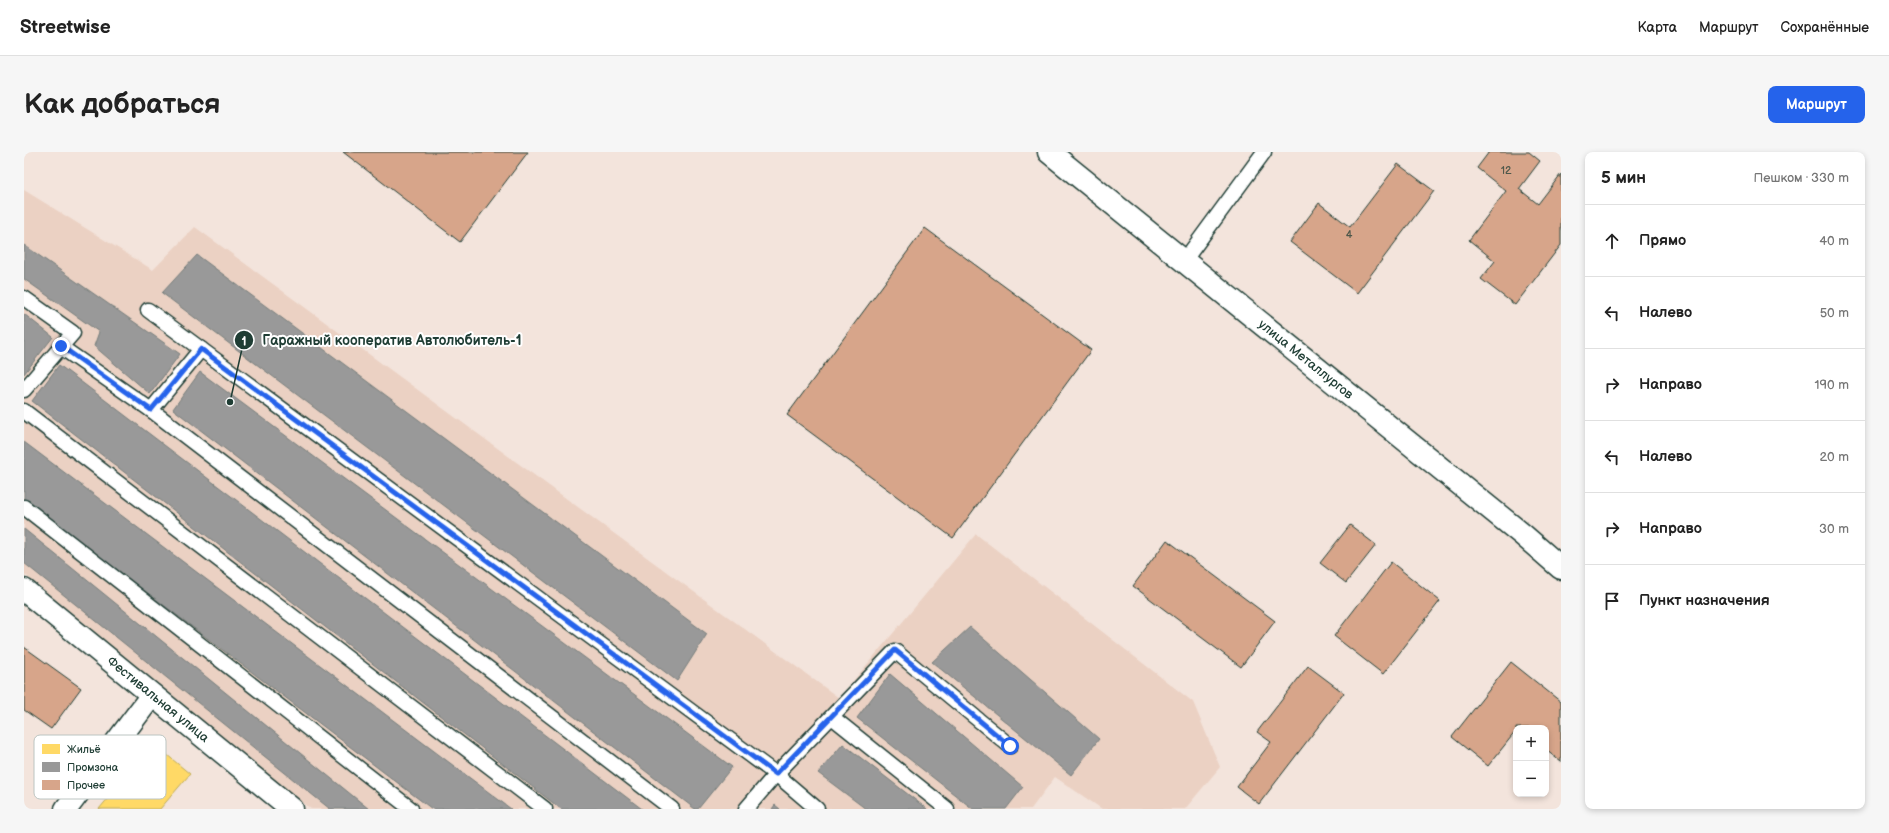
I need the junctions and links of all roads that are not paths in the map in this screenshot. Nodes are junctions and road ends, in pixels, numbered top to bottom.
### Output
1 (1049, 152) edge
2 (1264, 152) edge
3 (1184, 261) junction
4 (24, 298) edge
5 (148, 310) dead end
6 (61, 346) junction
7 (201, 349) junction
8 (24, 390) edge
9 (151, 410) junction
10 (24, 411) edge
11 (24, 507) edge
12 (1561, 568) edge
13 (24, 590) edge
14 (152, 695) junction
15 (832, 717) junction
16 (122, 735) edge
17 (1010, 746) dead end
18 (776, 774) junction
19 (74, 799) edge
20 (66, 809) edge
21 (292, 809) edge
22 (411, 809) edge
23 (545, 809) edge
24 (672, 809) edge
25 (746, 809) edge
26 (817, 809) edge
27 (947, 809) edge

1 - 3 main road, улица Металлургов
2 - 3 lane
3 - 12 main road, улица Металлургов
4 - 6 lane
5 - 7 lane
6 - 8 lane
6 - 9 lane
7 - 9 lane
7 - 18 lane
9 - 24 lane
10 - 23 lane
11 - 22 lane
13 - 14 main road, Фестивальная улица
14 - 16 main road
14 - 21 main road, Фестивальная улица
15 - 17 lane
15 - 18 lane
15 - 27 lane
18 - 25 lane
18 - 26 lane
19 - 20 main road

